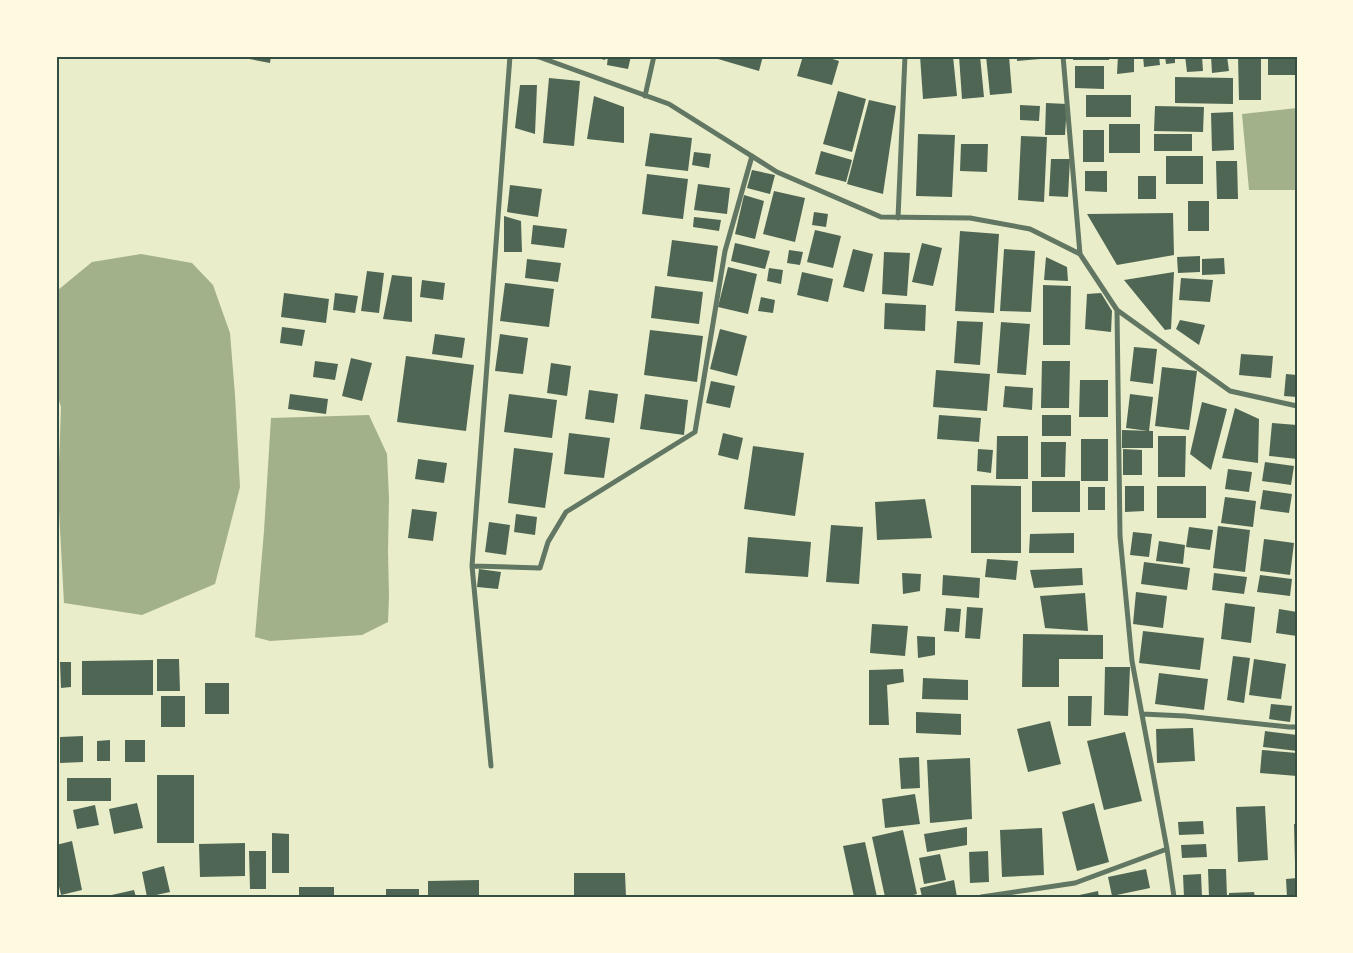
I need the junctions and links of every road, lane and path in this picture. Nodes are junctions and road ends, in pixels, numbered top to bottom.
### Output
1 (510, 56) edge
2 (533, 56) edge
3 (654, 56) edge
4 (905, 56) edge
5 (1063, 56) edge
6 (645, 96) junction
7 (752, 156) junction
8 (898, 218) junction
9 (1080, 254) junction
10 (1117, 310) junction
11 (1297, 406) edge
12 (472, 566) junction
13 (1142, 714) junction
14 (1297, 726) edge
15 (491, 766) dead end
16 (1167, 849) junction
17 (981, 897) edge
18 (1174, 897) edge

1 - 12 street
2 - 6 street
3 - 6 street
4 - 8 street
5 - 9 street
6 - 7 street
7 - 8 street
7 - 12 street
8 - 9 street
9 - 10 street
10 - 11 street
10 - 13 street
12 - 15 street
13 - 14 street
13 - 16 street
16 - 17 street
16 - 18 street

